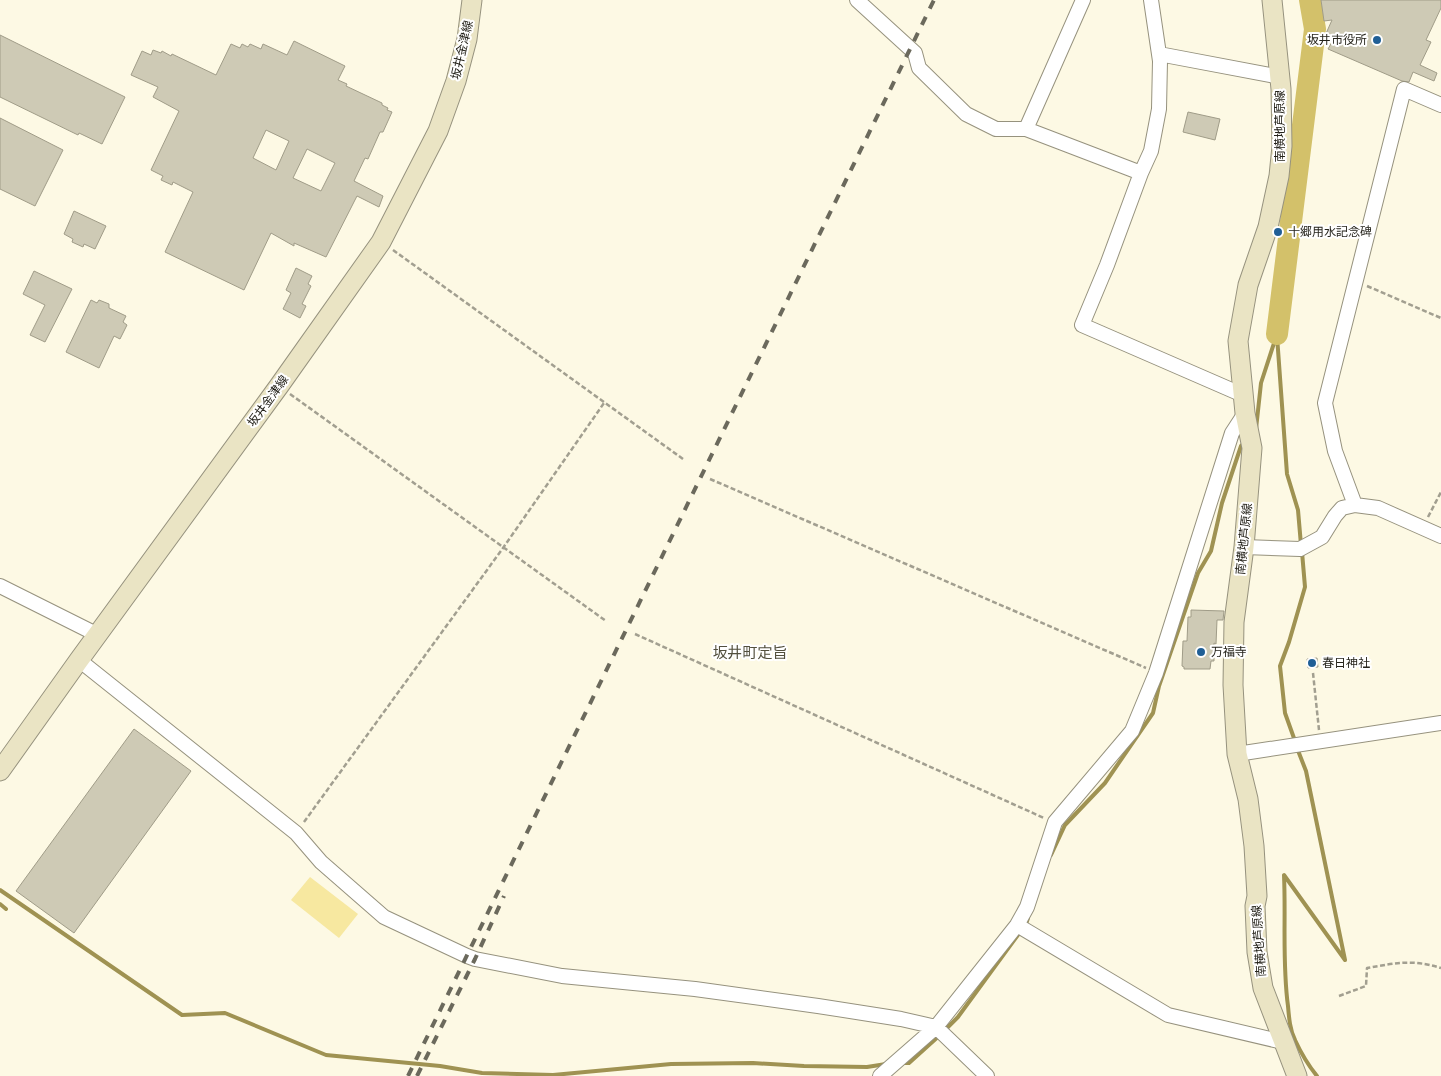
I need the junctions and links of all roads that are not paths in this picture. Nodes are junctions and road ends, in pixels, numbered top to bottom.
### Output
1 (472, 0) edge
2 (857, 0) edge
3 (1083, 0) edge
4 (1152, 0) edge
5 (1272, 0) edge
6 (1159, 54) junction
7 (1280, 78) junction
8 (1441, 105) edge
9 (1026, 129) junction
10 (1141, 173) junction
11 (1247, 420) junction
12 (1355, 505) junction
13 (1441, 536) edge
14 (1244, 548) junction
15 (0, 586) edge
16 (98, 635) junction
17 (79, 660) junction
18 (1441, 723) edge
19 (1237, 754) junction
20 (0, 771) edge
21 (1017, 925) junction
22 (936, 1027) junction
23 (1283, 1042) junction
24 (880, 1076) edge
25 (987, 1076) edge
26 (1297, 1076) edge

1 - 16 main road, 坂井金津線
2 - 9 street
3 - 9 street
4 - 6 street
5 - 7 main road, 南横地芦原線
6 - 7 street
6 - 10 street
7 - 11 main road, 南横地芦原線
8 - 12 street
9 - 10 street
10 - 11 street
11 - 14 main road, 南横地芦原線
11 - 21 street
12 - 13 street
12 - 14 street
14 - 19 main road, 南横地芦原線
15 - 16 street
16 - 17 main road, 坂井金津線
17 - 20 main road, 坂井金津線
17 - 22 street
18 - 19 street
19 - 23 main road, 南横地芦原線
21 - 22 street
21 - 23 street
22 - 24 street
22 - 25 street
23 - 26 main road, 南横地芦原線

